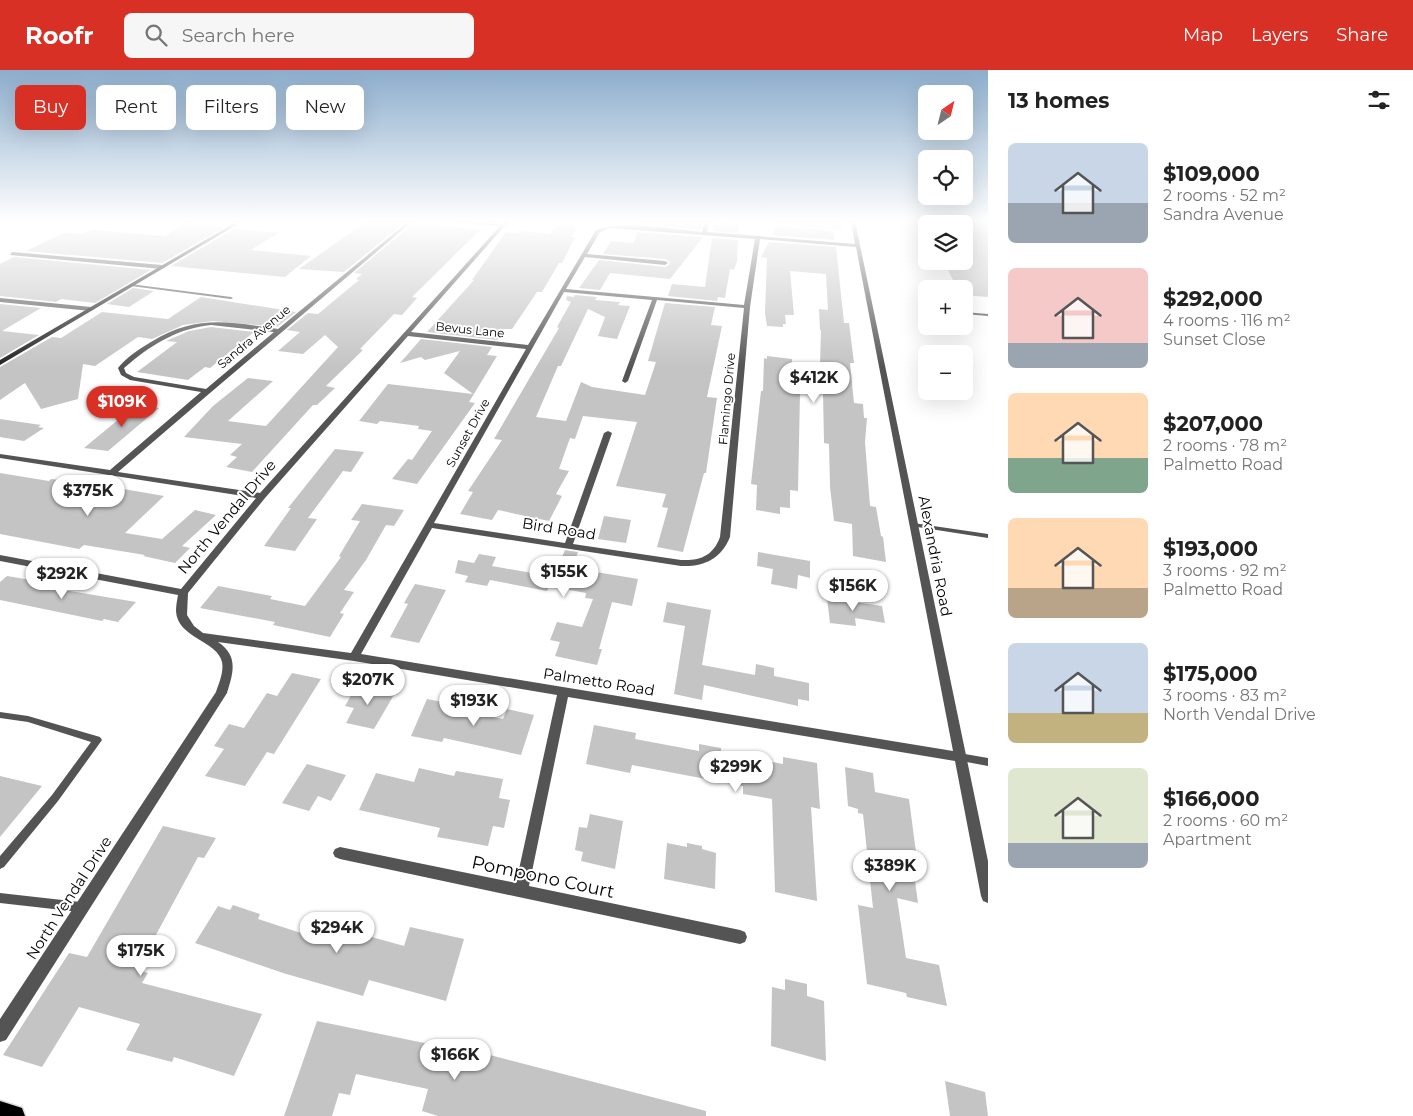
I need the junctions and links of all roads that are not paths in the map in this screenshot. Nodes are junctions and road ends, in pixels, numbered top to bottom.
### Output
1 (157, 270) edge
2 (352, 270) edge
3 (464, 270) edge
4 (574, 270) edge
5 (753, 270) edge
6 (864, 270) edge
7 (131, 285) junction
8 (562, 290) junction
9 (231, 298) dead end
10 (655, 299) junction
11 (0, 300) edge
12 (747, 307) junction
13 (91, 309) junction
14 (973, 314) edge
15 (988, 315) edge
16 (279, 331) junction
17 (408, 334) junction
18 (529, 347) junction
19 (0, 363) edge
20 (625, 381) dead end
21 (207, 391) junction
22 (608, 434) dead end
23 (0, 456) edge
24 (113, 472) junction
25 (262, 496) junction
26 (429, 525) junction
27 (913, 525) junction
28 (988, 536) edge
29 (568, 546) junction
30 (0, 558) edge
31 (712, 558) joint
32 (183, 593) junction
33 (203, 636) junction
34 (354, 657) junction
35 (563, 692) junction
36 (0, 715) edge
37 (959, 756) junction
38 (988, 762) edge
39 (340, 853) dead end
40 (0, 864) edge
41 (522, 892) junction
42 (988, 896) edge
43 (0, 898) edge
44 (80, 907) junction
45 (740, 937) dead end
46 (0, 1034) edge
47 (0, 1112) edge
48 (14, 1116) edge

1 - 7 street
2 - 16 street, Sandra Avenue
3 - 17 street, North Vendal Drive
4 - 8 street, Sunset Drive
5 - 12 street, Flamingo Drive
6 - 27 street, Alexandria Road
7 - 9 lane
7 - 13 street
8 - 10 street
8 - 18 street, Sunset Drive
10 - 12 street
10 - 20 street
11 - 13 street
12 - 31 street, Flamingo Drive
13 - 19 street
14 - 15 lane
16 - 21 street, Sandra Avenue
16 - 21 street
17 - 18 street, Bevus Lane
17 - 25 street, North Vendal Drive
18 - 26 street, Sunset Drive
21 - 24 street, Sandra Avenue
22 - 29 street
23 - 24 street
24 - 25 street
25 - 32 street, North Vendal Drive
26 - 29 street, Bird Road
26 - 34 street, Sunset Drive
27 - 28 lane
27 - 37 street, Alexandria Road
29 - 31 street, Bird Road
30 - 32 street
32 - 33 street, North Vendal Drive
33 - 34 street, Palmetto Road
33 - 44 street, North Vendal Drive
34 - 35 street, Palmetto Road
35 - 37 street, Palmetto Road
35 - 41 street
36 - 40 lane
37 - 38 lane
37 - 42 street, Alexandria Road
39 - 41 street, Pompono Court
41 - 45 street, Pompono Court
43 - 44 lane
44 - 46 street, North Vendal Drive
47 - 48 main road

